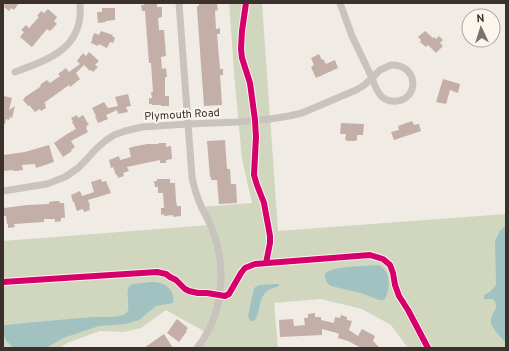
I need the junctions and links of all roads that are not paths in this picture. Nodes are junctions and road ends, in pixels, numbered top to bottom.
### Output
1 (80, 3) edge
2 (179, 3) edge
3 (340, 3) edge
4 (15, 72) dead end
5 (372, 78) junction
6 (188, 124) junction
7 (3, 191) edge
8 (198, 348) edge

1 - 4 street
2 - 6 street
3 - 5 street
5 - 5 street
5 - 6 street, Plymouth Road
6 - 7 street, Plymouth Road
6 - 8 street

